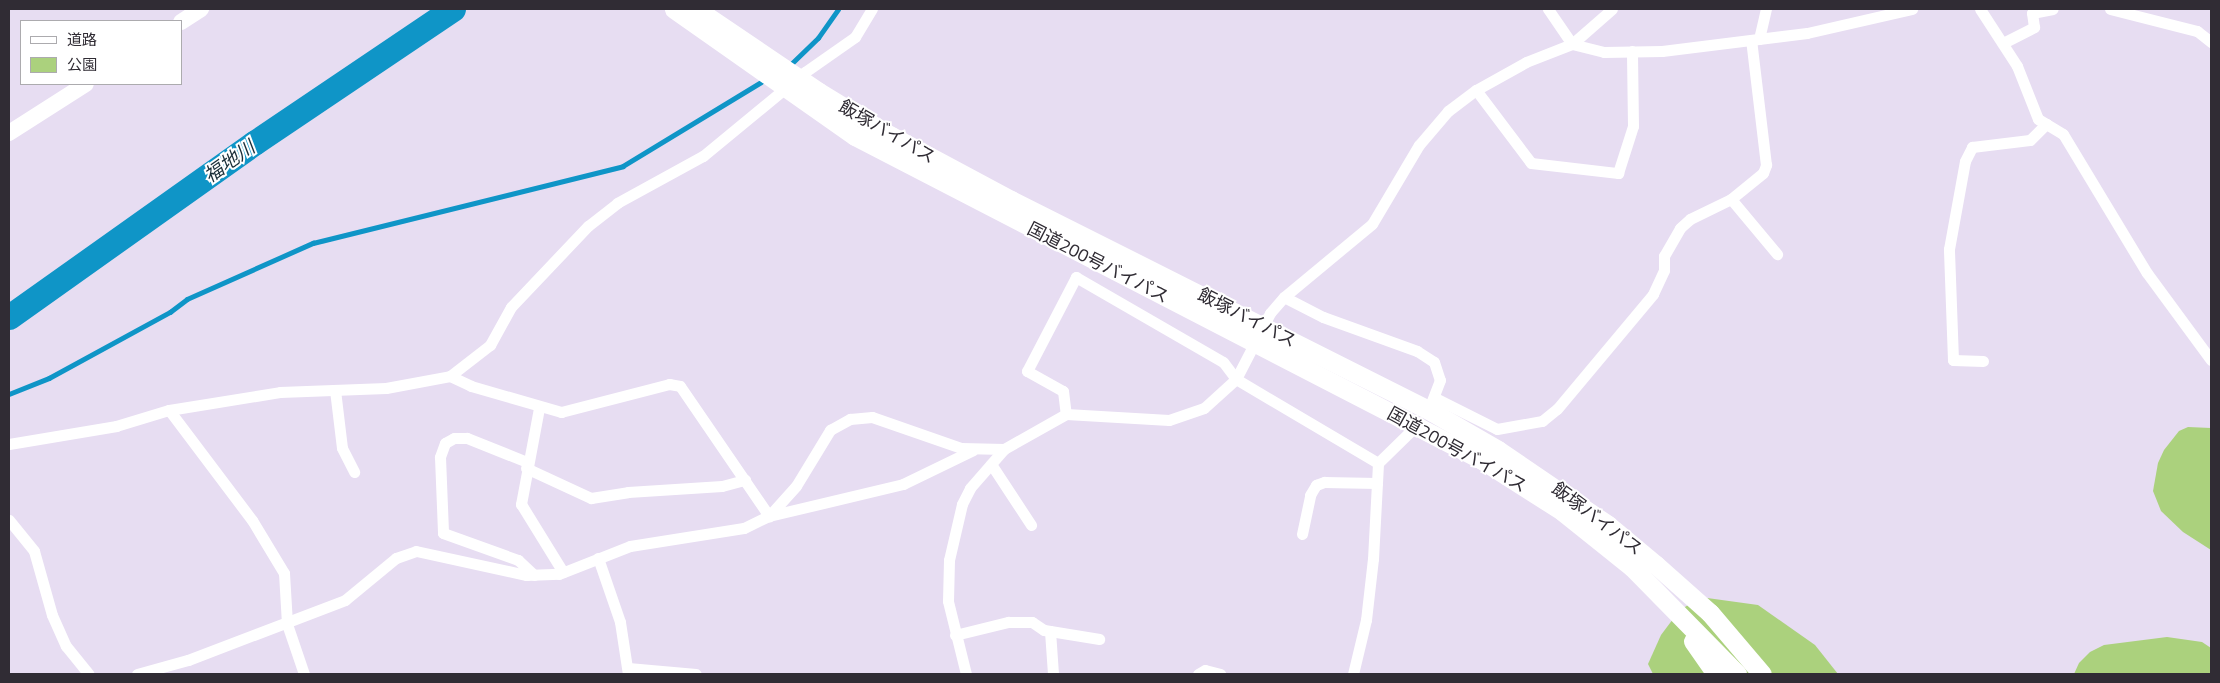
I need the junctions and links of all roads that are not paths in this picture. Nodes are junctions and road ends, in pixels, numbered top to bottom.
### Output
1 (202, 9) edge
2 (674, 9) edge
3 (696, 9) edge
4 (872, 9) edge
5 (1548, 9) edge
6 (1612, 9) edge
7 (1766, 9) edge
8 (1912, 9) edge
9 (1980, 9) edge
10 (2053, 9) edge
11 (2110, 9) edge
12 (2114, 9) edge
13 (182, 21) edge
14 (1755, 39) junction
15 (2211, 42) edge
16 (2003, 43) junction
17 (1572, 44) junction
18 (1632, 51) junction
19 (748, 53) junction
20 (84, 85) edge
21 (1476, 90) junction
22 (812, 97) junction
23 (2046, 124) junction
24 (9, 134) edge
25 (1731, 199) junction
26 (1777, 254) dead end
27 (1284, 297) junction
28 (2211, 360) edge
29 (1983, 361) dead end
30 (450, 376) junction
31 (1236, 379) junction
32 (334, 390) junction
33 (1431, 403) junction
34 (539, 408) junction
35 (169, 410) junction
36 (1066, 414) junction
37 (1417, 425) junction
38 (9, 444) edge
39 (977, 449) junction
40 (1004, 449) junction
41 (1378, 463) junction
42 (991, 464) junction
43 (527, 465) junction
44 (354, 472) dead end
45 (745, 480) junction
46 (1377, 483) junction
47 (769, 516) junction
48 (9, 520) edge
49 (1031, 525) dead end
50 (1302, 534) dead end
51 (598, 558) junction
52 (563, 572) junction
53 (534, 575) junction
54 (1669, 604) junction
55 (1710, 613) junction
56 (287, 624) junction
57 (1050, 631) junction
58 (955, 635) junction
59 (1099, 640) dead end
60 (628, 671) edge
61 (89, 674) edge
62 (137, 674) edge
63 (304, 674) edge
64 (696, 674) edge
65 (966, 674) edge
66 (1053, 674) edge
67 (1198, 674) edge
68 (1220, 674) edge
69 (1353, 674) edge
70 (1716, 674) edge
71 (1737, 674) edge
72 (1762, 674) edge
73 (1777, 674) edge

1 - 13 main road
2 - 19 highway, 国道200号バイパス
3 - 19 highway
4 - 30 street
5 - 17 street
6 - 17 street
7 - 14 street
8 - 14 street
9 - 16 street
10 - 16 street
11 - 12 street
12 - 15 street
14 - 18 street
14 - 25 street
16 - 23 street
17 - 18 street
17 - 21 street
18 - 21 street
19 - 22 highway, 国道200号バイパス
20 - 24 main road
21 - 27 street
22 - 33 highway, 飯塚バイパス
22 - 37 highway, 国道200号バイパス
23 - 28 street
23 - 29 street
25 - 26 street
25 - 33 street
27 - 31 street
27 - 33 street
30 - 32 street
30 - 34 street
31 - 36 street
31 - 36 street
31 - 41 street
32 - 35 street
32 - 44 street
33 - 55 highway, 飯塚バイパス
34 - 43 street
34 - 45 street
35 - 38 street
35 - 56 street
36 - 40 street
37 - 41 street
37 - 54 highway, 国道200号バイパス
39 - 40 street
39 - 47 street
39 - 47 street
40 - 42 street
41 - 46 street
42 - 49 street
42 - 58 street
43 - 45 street
43 - 52 street
43 - 53 street
45 - 47 street
46 - 50 street
46 - 69 street
47 - 51 street
48 - 61 street
51 - 52 street
51 - 60 street
52 - 53 street
53 - 56 street
54 - 70 highway
54 - 71 highway, 国道200号バイパス
55 - 72 highway, 飯塚バイパス
55 - 73 highway
56 - 62 street
56 - 63 street
57 - 58 street
57 - 59 street
57 - 66 street
58 - 65 street
60 - 64 street
67 - 68 street

